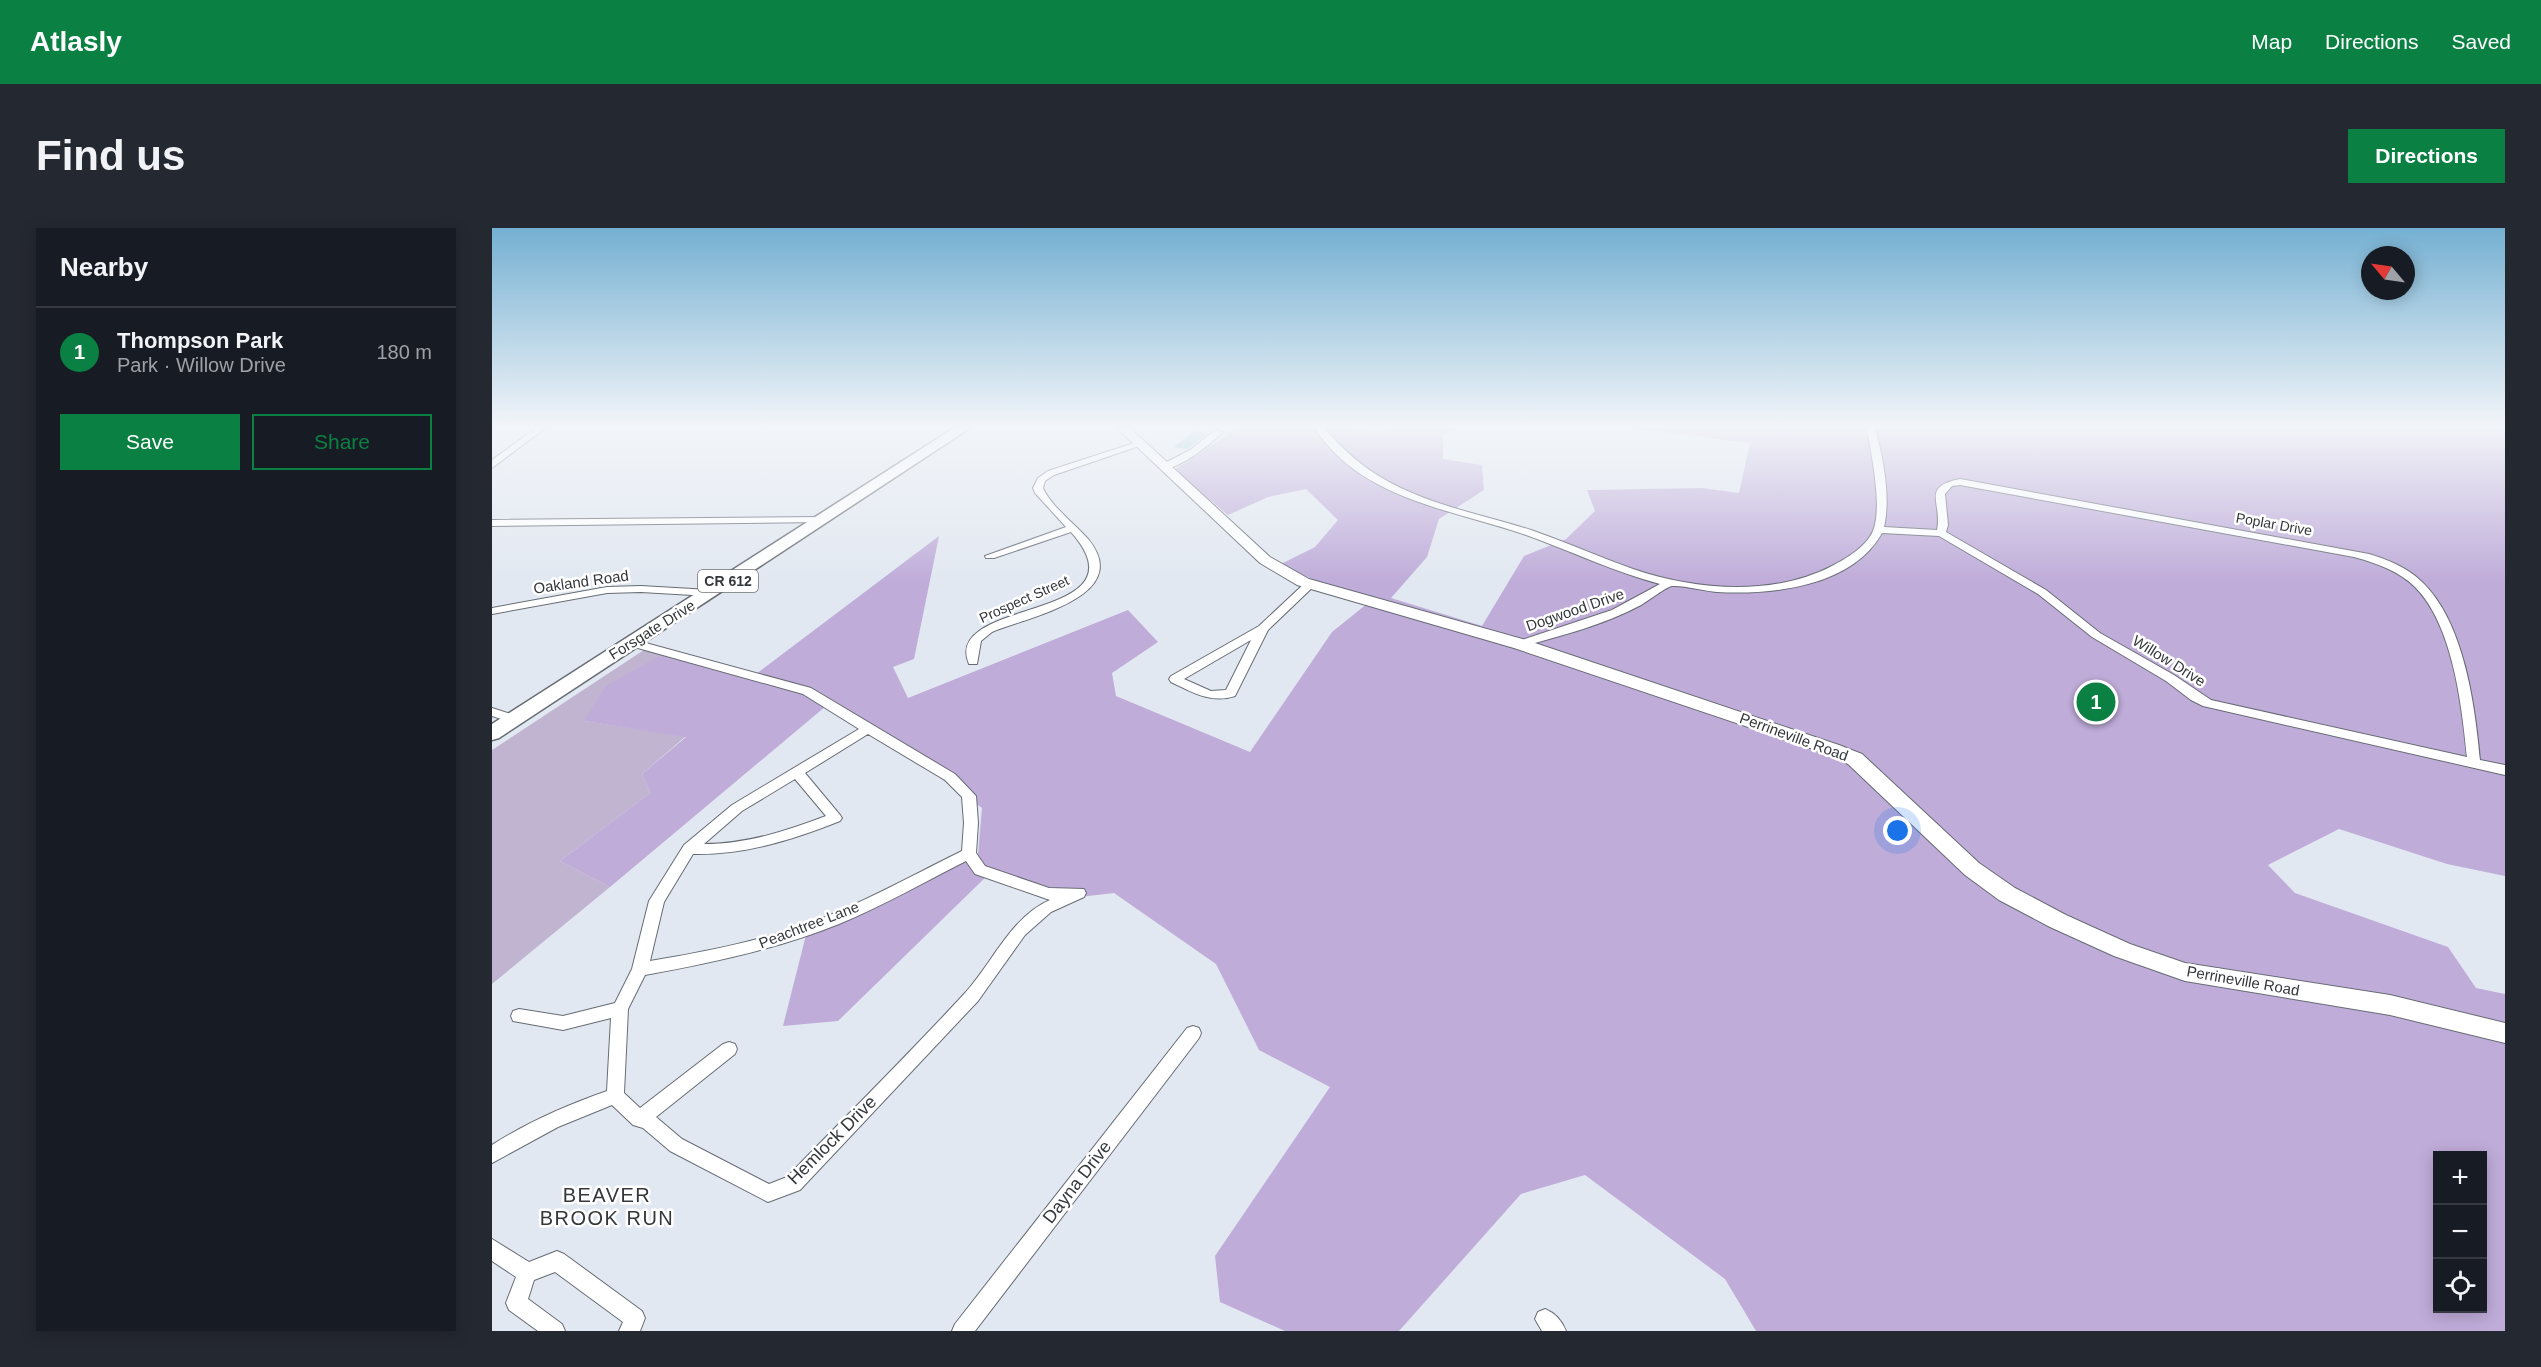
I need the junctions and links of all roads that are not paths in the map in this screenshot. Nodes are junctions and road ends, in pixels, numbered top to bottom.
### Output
1 (883, 479) edge
2 (1042, 479) edge
3 (1178, 479) edge
4 (1375, 479) edge
5 (1878, 479) edge
6 (820, 520) junction
7 (492, 523) edge
8 (1071, 529) junction
9 (1879, 530) junction
10 (1941, 533) junction
11 (990, 556) dead end
12 (1668, 583) junction
13 (1310, 584) junction
14 (710, 593) junction
15 (492, 612) edge
16 (1263, 628) junction
17 (631, 643) junction
18 (1521, 644) junction
19 (973, 661) dead end
20 (492, 712) edge
21 (513, 719) junction
22 (869, 728) junction
23 (492, 733) edge
24 (2474, 764) junction
25 (2505, 770) edge
26 (797, 772) junction
27 (689, 849) junction
28 (969, 854) junction
29 (640, 969) junction
30 (620, 1009) junction
31 (519, 1016) dead end
32 (1193, 1033) dead end
33 (2505, 1033) edge
34 (729, 1049) dead end
35 (615, 1096) junction
36 (639, 1119) junction
37 (492, 1155) edge
38 (492, 1249) edge
39 (527, 1273) junction
40 (555, 1331) edge
41 (629, 1331) edge
42 (962, 1331) edge

1 - 6 main road, Forsgate Drive / CR 612
2 - 8 street, Prospect Street
3 - 13 street, Perrineville Road
4 - 12 street
5 - 9 street
6 - 7 street
6 - 14 main road, Forsgate Drive / CR 612
8 - 11 street
8 - 19 street, Prospect Street
9 - 10 street, Willow Drive
9 - 12 street
10 - 24 street, Willow Drive
10 - 24 street, Poplar Drive
12 - 18 street, Dogwood Drive
13 - 16 street
13 - 18 street, Perrineville Road
14 - 15 street, Oakland Road
14 - 17 main road, Forsgate Drive / CR 612
16 - 16 street
17 - 21 main road, Forsgate Drive / CR 612
17 - 22 street
18 - 33 street, Perrineville Road
20 - 21 street
21 - 23 main road, Forsgate Drive / CR 612
22 - 26 street
22 - 28 street
24 - 25 street, Willow Drive
26 - 27 street
26 - 27 street
27 - 29 street
28 - 29 street, Peachtree Lane
28 - 36 street, Hemlock Drive
29 - 30 street
30 - 31 street
30 - 35 street
32 - 42 street, Dayna Drive
34 - 36 street
35 - 36 street, Hemlock Drive
35 - 37 street
38 - 39 street
39 - 40 street
39 - 41 street

